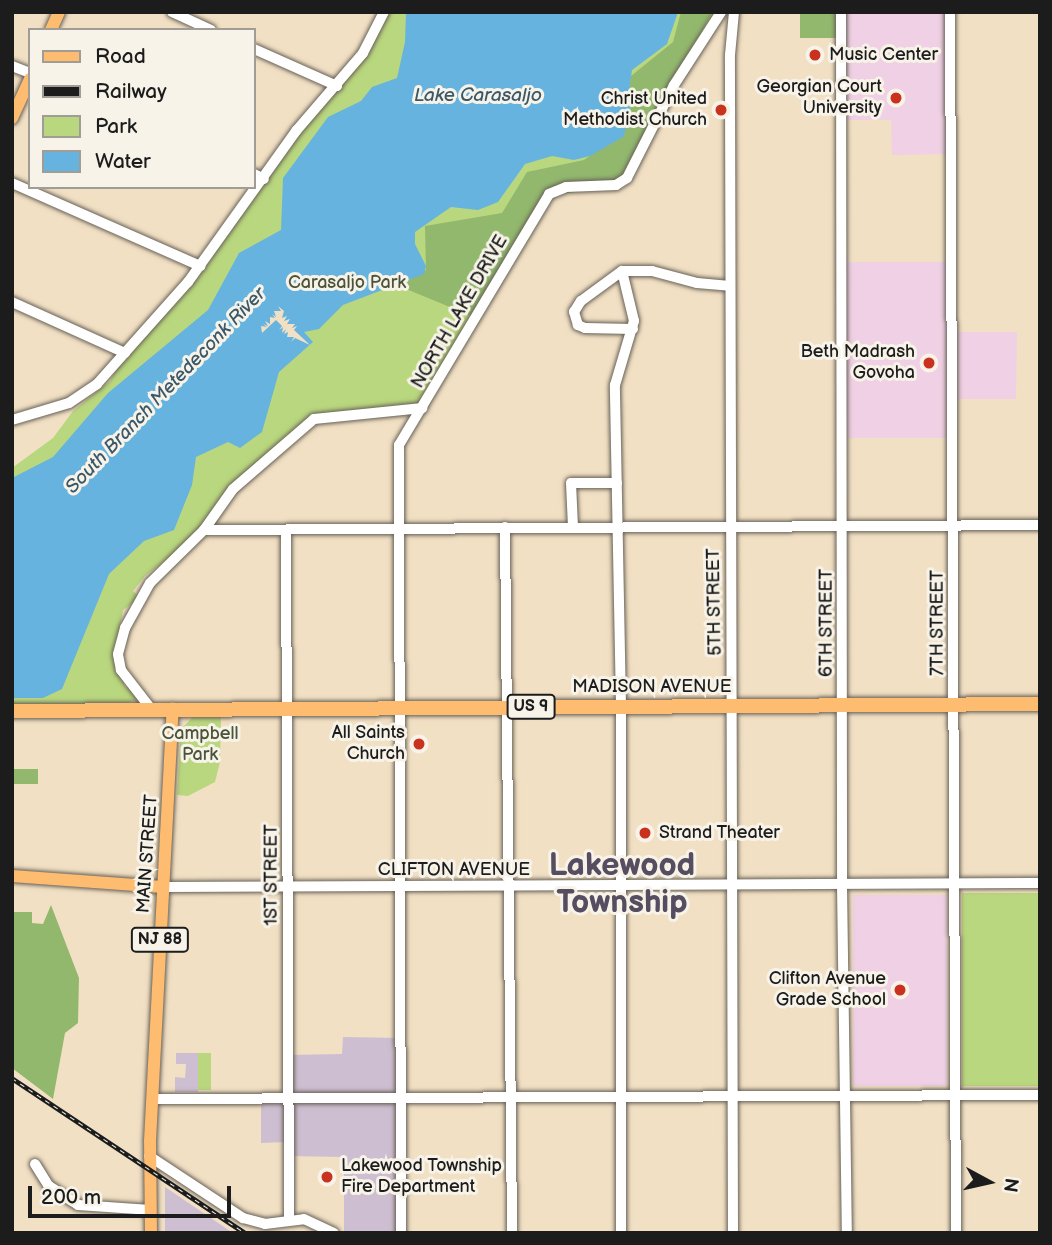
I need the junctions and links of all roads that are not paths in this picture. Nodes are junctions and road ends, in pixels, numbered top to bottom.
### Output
1 (59, 12) edge
2 (172, 12) edge
3 (384, 12) edge
4 (721, 12) edge
5 (734, 12) edge
6 (841, 12) edge
7 (950, 12) edge
8 (52, 28) edge
9 (207, 28) edge
10 (256, 50) edge
11 (28, 83) edge
12 (337, 86) junction
13 (12, 118) edge
14 (256, 175) edge
15 (264, 179) junction
16 (12, 183) edge
17 (200, 266) junction
18 (622, 271) junction
19 (730, 286) junction
20 (12, 302) edge
21 (633, 329) junction
22 (125, 353) junction
23 (422, 408) junction
24 (12, 420) edge
25 (617, 483) junction
26 (730, 525) junction
27 (1040, 525) edge
28 (842, 526) junction
29 (953, 526) junction
30 (505, 527) junction
31 (573, 527) junction
32 (618, 527) junction
33 (397, 528) junction
34 (204, 530) junction
35 (286, 530) junction
36 (843, 704) junction
37 (954, 704) junction
38 (1040, 704) edge
39 (732, 705) junction
40 (621, 706) junction
41 (510, 707) junction
42 (287, 708) junction
43 (398, 708) junction
44 (173, 709) junction
45 (152, 710) junction
46 (12, 711) edge
47 (12, 876) edge
48 (1040, 883) edge
49 (622, 884) junction
50 (731, 884) junction
51 (955, 884) junction
52 (510, 885) junction
53 (842, 885) junction
54 (163, 887) junction
55 (287, 887) junction
56 (398, 887) junction
57 (846, 1094) junction
58 (956, 1094) junction
59 (733, 1095) junction
60 (1040, 1095) edge
61 (511, 1096) junction
62 (621, 1096) junction
63 (289, 1098) junction
64 (400, 1098) junction
65 (153, 1099) junction
66 (149, 1162) junction
67 (35, 1164) dead end
68 (151, 1210) junction
69 (289, 1219) junction
70 (150, 1233) edge
71 (334, 1233) edge
72 (401, 1233) edge
73 (512, 1233) edge
74 (621, 1233) edge
75 (733, 1233) edge
76 (847, 1233) edge
77 (957, 1233) edge

1 - 8 main road
2 - 9 street
3 - 12 street
4 - 23 street, NORTH LAKE DRIVE
5 - 19 street, 5TH STREET
6 - 28 street, 6TH STREET
7 - 29 street, 7TH STREET
10 - 12 street
11 - 13 main road
12 - 15 street
14 - 15 street
15 - 17 street
16 - 17 street
17 - 22 street
18 - 19 street
18 - 21 street
18 - 21 street
19 - 26 street, 5TH STREET
20 - 22 street
21 - 25 street
22 - 24 street
23 - 33 street
23 - 34 street, NORTH LAKE DRIVE
25 - 31 street
25 - 32 street
26 - 28 street
26 - 32 street
26 - 39 street, 5TH STREET
27 - 29 street
28 - 29 street
28 - 36 street, 6TH STREET
29 - 37 street, 7TH STREET
30 - 31 street
30 - 33 street
30 - 41 street
31 - 32 street
32 - 40 street
33 - 35 street
33 - 43 street
34 - 35 street
34 - 45 street, NORTH LAKE DRIVE
35 - 42 street, 1ST STREET
36 - 37 highway, MADISON AVENUE / US 9
36 - 39 highway, MADISON AVENUE / US 9
36 - 53 street, 6TH STREET
37 - 38 highway, MADISON AVENUE / US 9
37 - 51 street, 7TH STREET
39 - 40 highway, MADISON AVENUE / US 9
39 - 50 street, 5TH STREET
40 - 41 highway, MADISON AVENUE / US 9
40 - 49 street
41 - 43 highway, MADISON AVENUE / US 9
41 - 52 street
42 - 43 highway, MADISON AVENUE / US 9
42 - 44 highway, MADISON AVENUE / US 9
42 - 55 street, 1ST STREET
43 - 56 street
44 - 45 highway, MADISON AVENUE / US 9
44 - 54 main road, MAIN STREET / NJ 88
45 - 46 highway, MADISON AVENUE / US 9
47 - 54 main road
48 - 51 street, CLIFTON AVENUE
49 - 50 street, CLIFTON AVENUE
49 - 52 street, CLIFTON AVENUE
49 - 62 street
50 - 53 street, CLIFTON AVENUE
50 - 59 street, 5TH STREET
51 - 53 street, CLIFTON AVENUE
51 - 58 street, 7TH STREET
52 - 56 street, CLIFTON AVENUE
52 - 61 street
53 - 57 street, 6TH STREET
54 - 55 street, CLIFTON AVENUE
54 - 65 main road, MAIN STREET / NJ 88
55 - 56 street, CLIFTON AVENUE
55 - 63 street, 1ST STREET
56 - 64 street
57 - 58 street
57 - 59 street
57 - 76 street, 6TH STREET
58 - 60 street
58 - 77 street, 7TH STREET
59 - 62 street
59 - 75 street, 5TH STREET
61 - 62 street
61 - 64 street
61 - 73 street
62 - 74 street
63 - 64 street
63 - 65 street
63 - 69 street, 1ST STREET
64 - 72 street
65 - 66 main road, MAIN STREET / NJ 88
66 - 68 main road, NJ 88
66 - 69 street
67 - 68 street
68 - 70 main road, NJ 88
69 - 71 street

